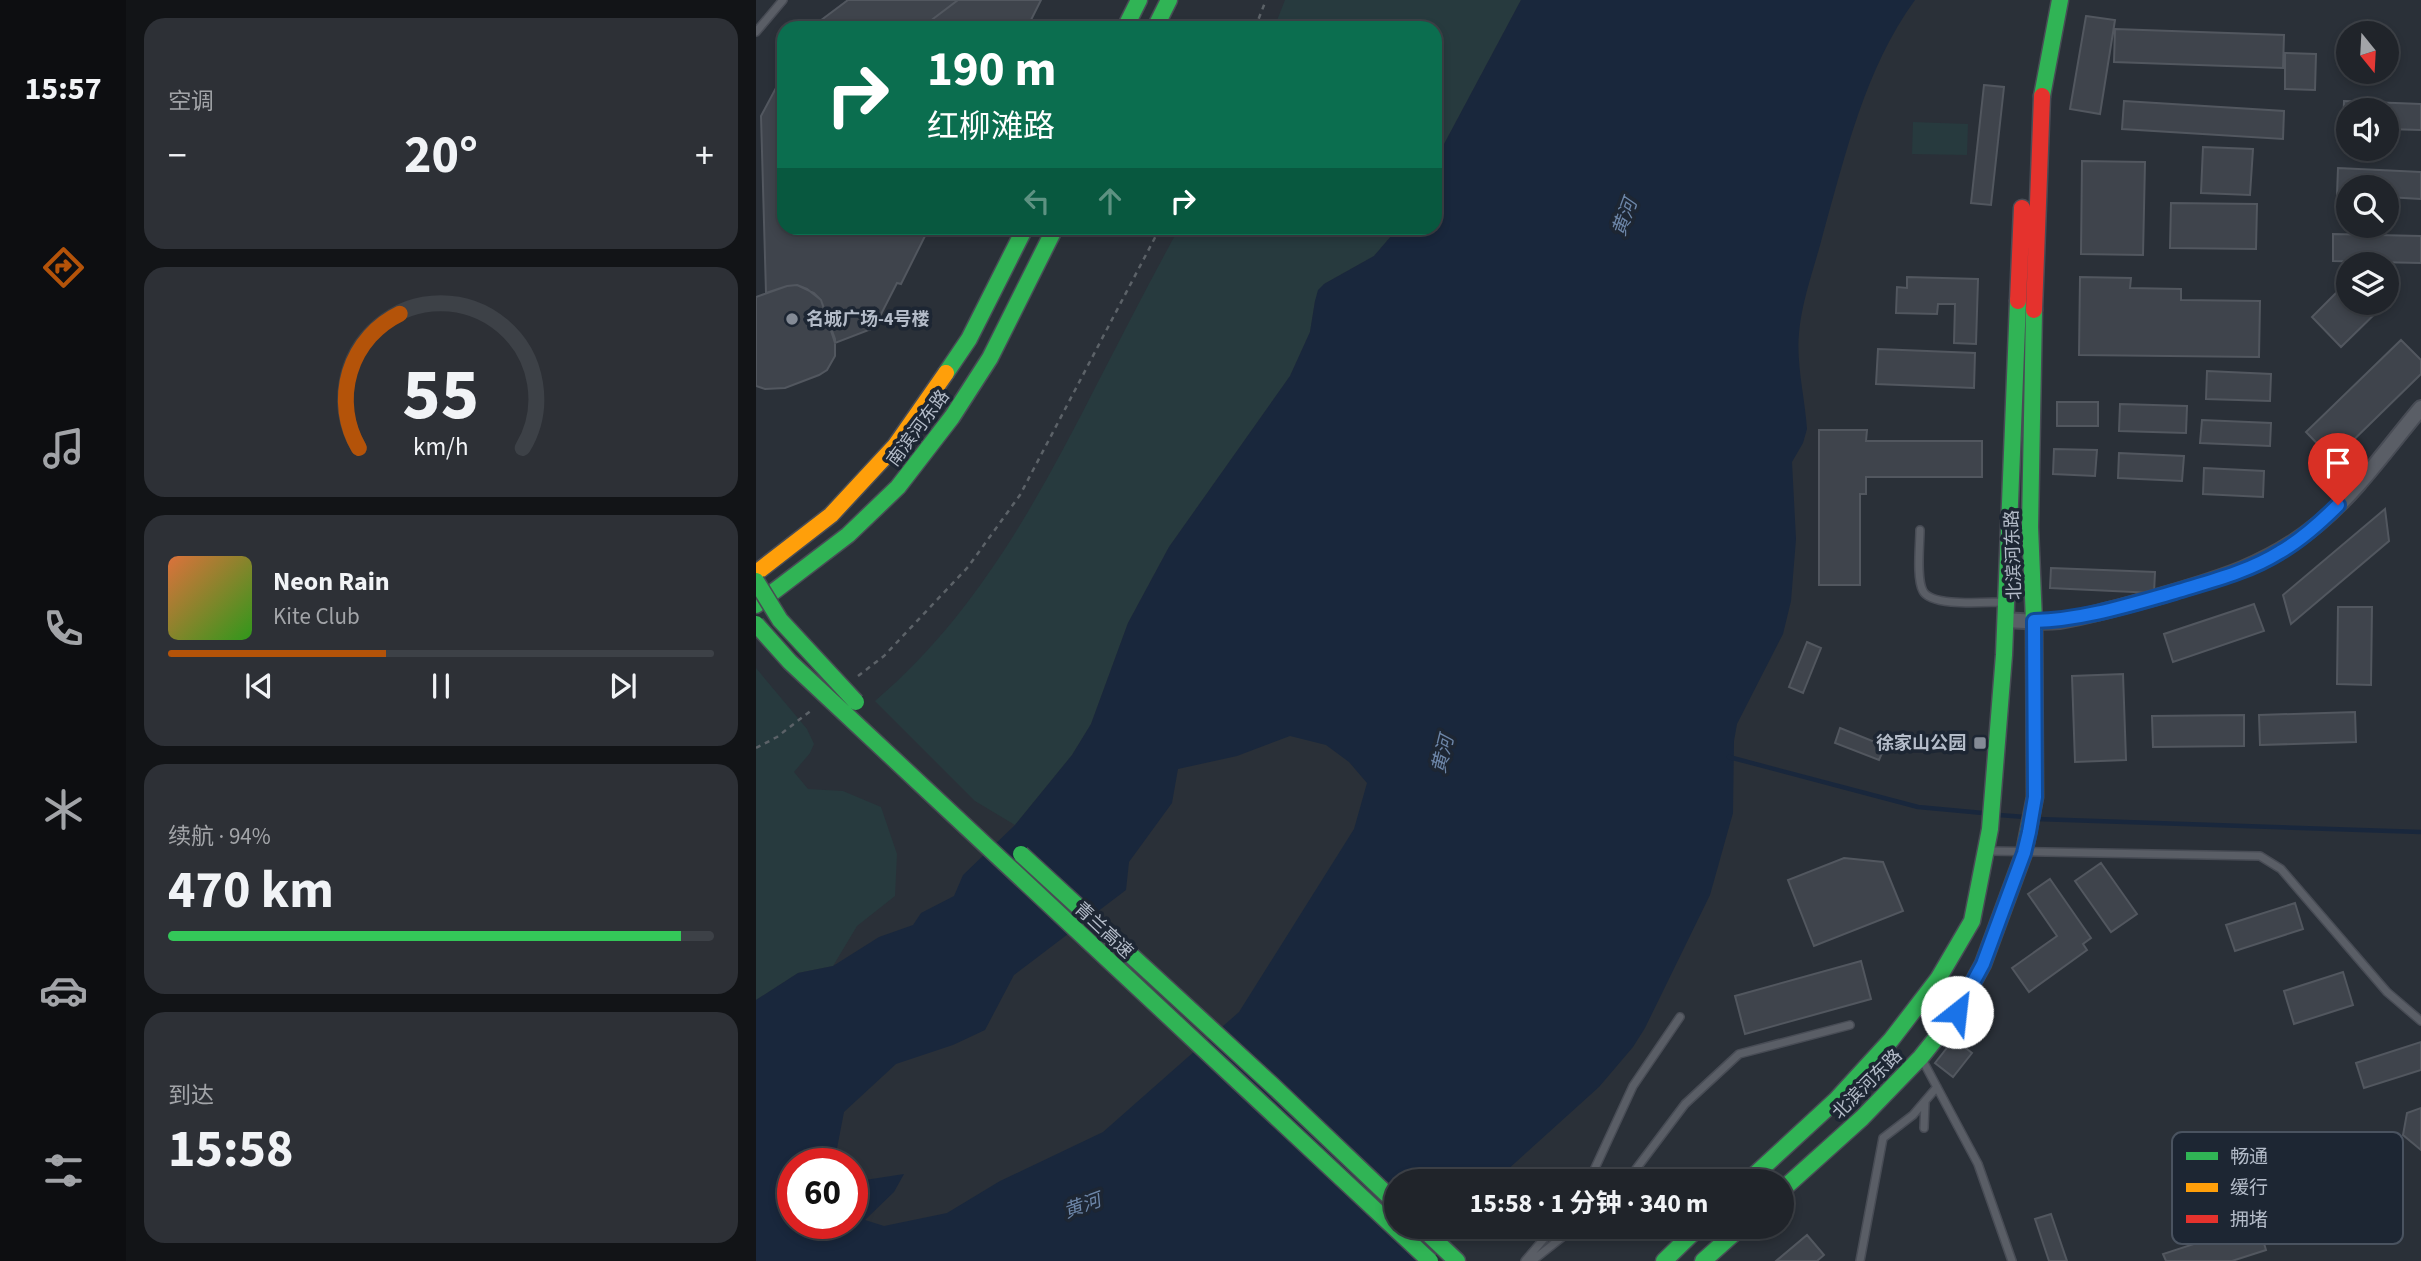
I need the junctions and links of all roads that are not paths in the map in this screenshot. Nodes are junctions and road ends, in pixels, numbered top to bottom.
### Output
1 (783, 0) edge
2 (1139, 0) edge
3 (1168, 0) edge
4 (2060, 0) edge
5 (1128, 21) edge
6 (1158, 21) edge
7 (756, 32) edge
8 (2036, 43) dead end
9 (1021, 235) edge
10 (1052, 235) edge
11 (2421, 408) edge
12 (1920, 530) dead end
13 (756, 573) edge
14 (756, 582) edge
15 (2007, 603) junction
16 (756, 605) edge
17 (2006, 620) junction
18 (2034, 621) junction
19 (756, 624) edge
20 (870, 715) dead end
21 (1014, 847) dead end
22 (1987, 851) junction
23 (2024, 853) junction
24 (1680, 1017) dead end
25 (2421, 1021) edge
26 (1850, 1025) dead end
27 (1921, 1057) junction
28 (1937, 1087) junction
29 (1925, 1101) junction
30 (1924, 1128) dead end
31 (1595, 1169) edge
32 (1636, 1169) edge
33 (1761, 1169) edge
34 (1794, 1179) edge
35 (1384, 1192) edge
36 (1434, 1239) edge
37 (1544, 1239) edge
38 (1560, 1239) edge
39 (1687, 1239) edge
40 (1728, 1239) edge
41 (1430, 1261) edge
42 (1457, 1261) edge
43 (1525, 1261) edge
44 (1532, 1261) edge
45 (1664, 1261) edge
46 (1703, 1261) edge
47 (1860, 1261) edge
48 (2012, 1261) edge

1 - 7 lane
2 - 5 main road
3 - 6 main road
4 - 18 main road, 北滨河东路
8 - 15 main road, 北滨河东路
9 - 13 main road, 南滨河东路
10 - 16 main road, 南滨河东路
11 - 18 street
12 - 15 lane
14 - 20 main road, bridge
15 - 17 main road, 北滨河东路
17 - 18 street
17 - 22 main road, 北滨河东路
18 - 23 main road, 北滨河东路
19 - 41 main road, 青兰高速, bridge
21 - 35 main road, 青兰高速, bridge
22 - 23 lane
22 - 33 main road, 北滨河东路
23 - 25 lane
23 - 27 main road, 北滨河东路
24 - 31 lane
26 - 32 lane
27 - 28 lane
27 - 34 main road, 北滨河东路
28 - 29 lane
28 - 48 lane
29 - 30 lane
29 - 47 lane
36 - 42 main road
37 - 43 lane
38 - 44 lane
39 - 45 main road
40 - 46 main road

